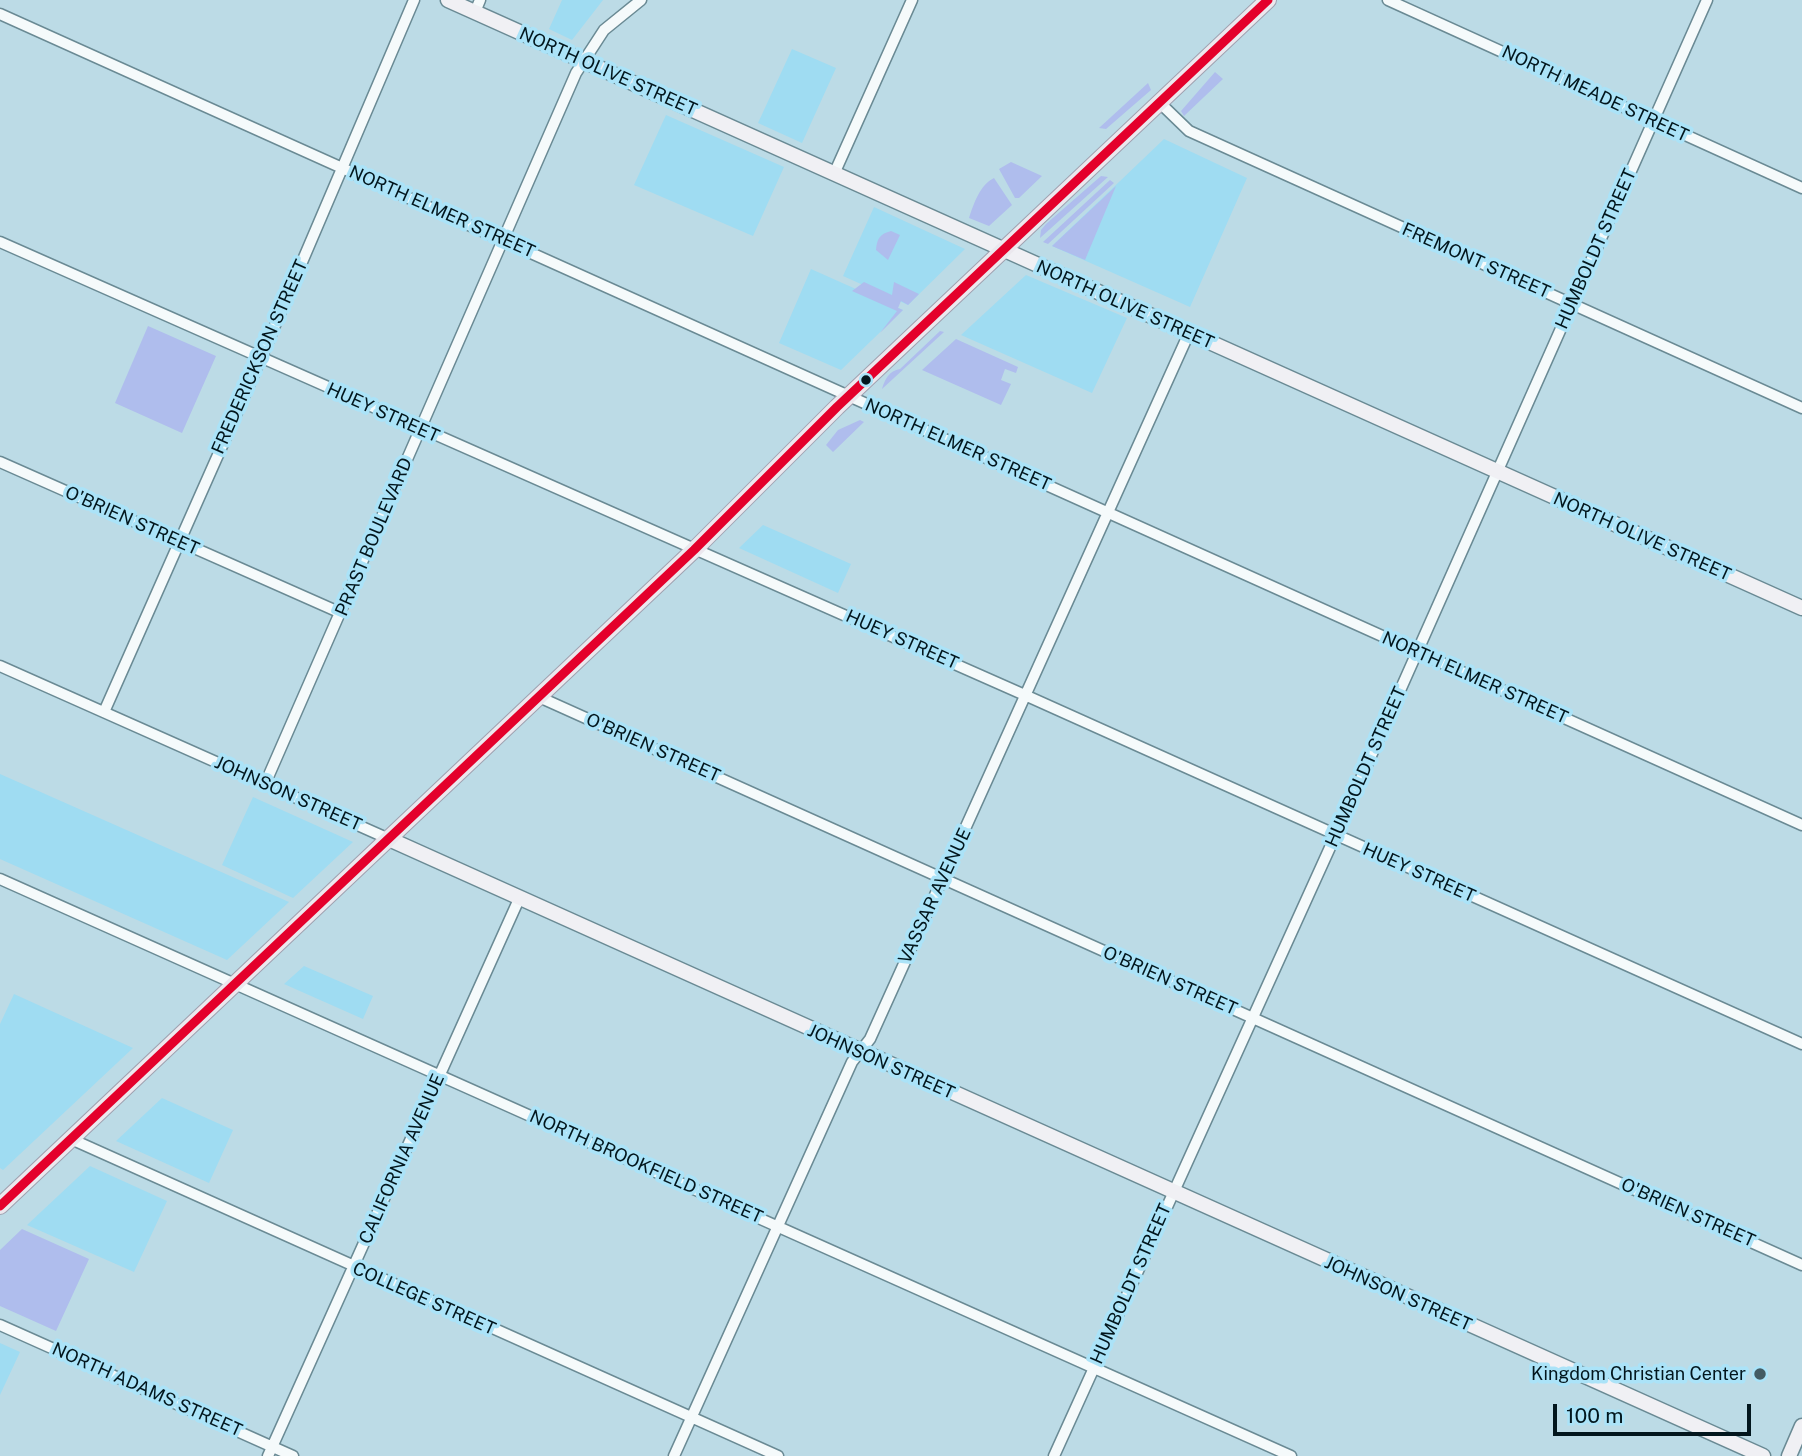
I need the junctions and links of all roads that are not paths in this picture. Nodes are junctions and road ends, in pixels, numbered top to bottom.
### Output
1 (414, 0) edge
2 (448, 0) edge
3 (641, 0) edge
4 (912, 0) edge
5 (919, 0) edge
6 (1268, 0) edge
7 (1388, 0) edge
8 (1707, 0) edge
9 (477, 6) edge
10 (0, 14) edge
11 (899, 28) junction
12 (583, 61) junction
13 (1159, 102) junction
14 (1653, 121) junction
15 (341, 167) junction
16 (834, 174) junction
17 (1802, 188) edge
18 (502, 239) junction
19 (0, 242) edge
20 (1003, 250) junction
21 (1572, 304) junction
22 (1189, 333) junction
23 (261, 358) junction
24 (849, 396) junction
25 (1802, 408) edge
26 (420, 430) junction
27 (0, 462) edge
28 (1497, 472) junction
29 (1109, 513) junction
30 (178, 542) junction
31 (694, 550) junction
32 (1802, 608) edge
33 (341, 613) junction
34 (1417, 652) junction
35 (0, 666) edge
36 (539, 696) junction
37 (1027, 696) junction
38 (104, 712) junction
39 (265, 784) junction
40 (1802, 825) edge
41 (1336, 835) junction
42 (389, 839) junction
43 (942, 878) junction
44 (0, 879) edge
45 (519, 900) junction
46 (236, 984) junction
47 (1252, 1018) junction
48 (1802, 1044) edge
49 (859, 1052) junction
50 (440, 1074) junction
51 (71, 1139) junction
52 (6, 1191) edge
53 (1172, 1193) junction
54 (0, 1206) edge
55 (777, 1226) junction
56 (1802, 1265) edge
57 (353, 1267) junction
58 (0, 1325) edge
59 (1093, 1368) junction
60 (691, 1417) junction
61 (1802, 1426) edge
62 (270, 1451) edge
63 (293, 1456) edge
64 (674, 1456) edge
65 (778, 1456) edge
66 (1054, 1456) edge
67 (1291, 1456) edge
68 (1763, 1456) edge
69 (1789, 1456) edge

1 - 15 street, FREDERICKSON STREET
2 - 9 street, NORTH OLIVE STREET
3 - 12 street, PRAST BOULEVARD
4 - 11 street
5 - 11 street
6 - 13 main road
7 - 14 street, NORTH MEADE STREET
8 - 14 street, HUMBOLDT STREET
9 - 12 street, NORTH OLIVE STREET
10 - 15 street, NORTH ELMER STREET
11 - 16 street
12 - 16 street, NORTH OLIVE STREET
12 - 18 street, PRAST BOULEVARD
13 - 20 main road
13 - 21 street, FREMONT STREET
14 - 17 street, NORTH MEADE STREET
14 - 21 street, HUMBOLDT STREET
15 - 18 street, NORTH ELMER STREET
15 - 23 street, FREDERICKSON STREET
16 - 20 street, NORTH OLIVE STREET
18 - 24 street, NORTH ELMER STREET
18 - 26 street, PRAST BOULEVARD
19 - 23 street, HUEY STREET
20 - 22 street, NORTH OLIVE STREET
20 - 24 main road
21 - 25 street, FREMONT STREET
21 - 28 street, HUMBOLDT STREET
22 - 28 street, NORTH OLIVE STREET
22 - 29 street, VASSAR AVENUE
23 - 26 street, HUEY STREET
23 - 30 street, FREDERICKSON STREET
24 - 29 street, NORTH ELMER STREET
24 - 31 main road
26 - 31 street, HUEY STREET
26 - 33 street, PRAST BOULEVARD
27 - 30 street, O'BRIEN STREET
28 - 32 street, NORTH OLIVE STREET
28 - 34 street, HUMBOLDT STREET
29 - 34 street, NORTH ELMER STREET
29 - 37 street, VASSAR AVENUE
30 - 33 street, O'BRIEN STREET
30 - 38 street, FREDERICKSON STREET
31 - 36 main road
31 - 37 street, HUEY STREET
33 - 39 street, PRAST BOULEVARD
34 - 40 street, NORTH ELMER STREET
34 - 41 street, HUMBOLDT STREET
35 - 38 street, JOHNSON STREET
36 - 42 main road
36 - 43 street, O'BRIEN STREET
37 - 41 street, HUEY STREET
37 - 43 street, VASSAR AVENUE
38 - 39 street, JOHNSON STREET
39 - 42 street, JOHNSON STREET
41 - 47 street, HUMBOLDT STREET
41 - 48 street, HUEY STREET
42 - 45 street, JOHNSON STREET
42 - 46 main road
43 - 47 street, O'BRIEN STREET
43 - 49 street, VASSAR AVENUE
44 - 46 street, NORTH BROOKFIELD STREET
45 - 49 street, JOHNSON STREET
45 - 50 street, CALIFORNIA AVENUE
46 - 50 street, NORTH BROOKFIELD STREET
46 - 51 main road
47 - 53 street, HUMBOLDT STREET
47 - 56 street, O'BRIEN STREET
49 - 53 street, JOHNSON STREET
49 - 55 street, VASSAR AVENUE
50 - 55 street, NORTH BROOKFIELD STREET
50 - 57 street, CALIFORNIA AVENUE
51 - 52 main road
51 - 57 street, COLLEGE STREET
52 - 54 main road
53 - 59 street, HUMBOLDT STREET
53 - 68 street, JOHNSON STREET
55 - 59 street, NORTH BROOKFIELD STREET
55 - 60 street, VASSAR AVENUE
57 - 60 street, COLLEGE STREET
57 - 62 street, CALIFORNIA AVENUE
58 - 62 street, NORTH ADAMS STREET
59 - 66 street, HUMBOLDT STREET
59 - 67 street, NORTH BROOKFIELD STREET
60 - 64 street, VASSAR AVENUE
60 - 65 street, COLLEGE STREET
61 - 69 street
62 - 63 street, NORTH ADAMS STREET

